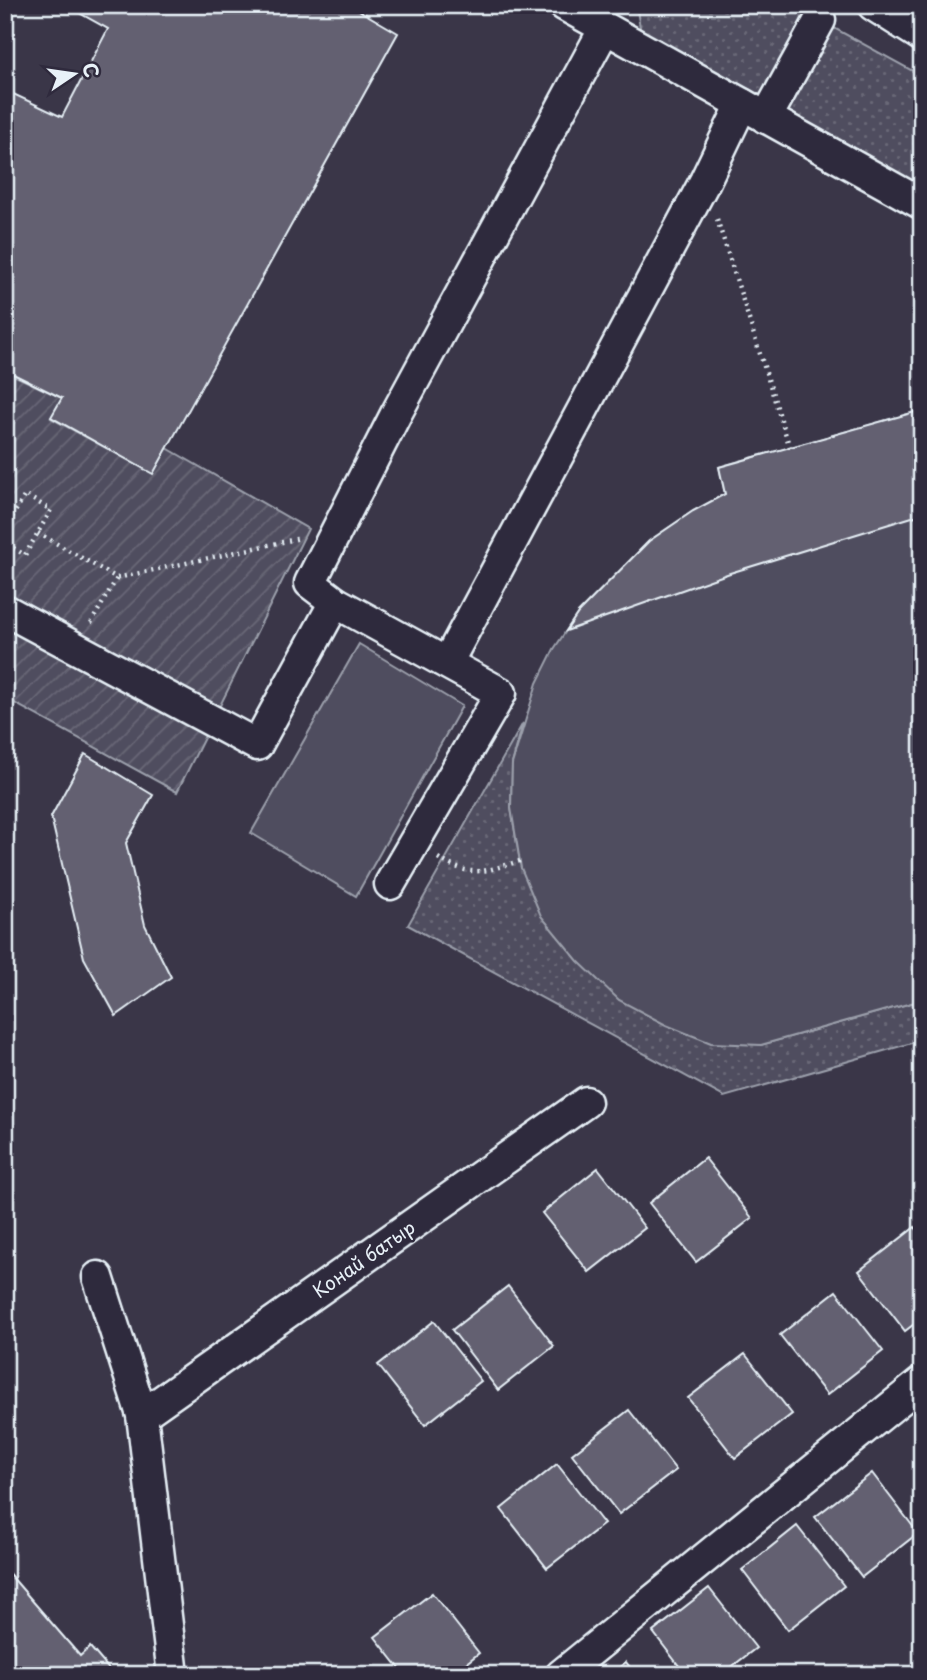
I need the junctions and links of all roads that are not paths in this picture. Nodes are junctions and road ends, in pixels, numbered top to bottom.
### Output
1 (564, 5) edge
2 (873, 5) edge
3 (820, 20) dead end
4 (605, 28) junction
5 (922, 36) edge
6 (754, 111) junction
7 (922, 204) edge
8 (335, 602) junction
9 (5, 610) edge
10 (447, 663) junction
11 (390, 884) dead end
12 (586, 1102) dead end
13 (98, 1277) dead end
14 (922, 1382) edge
15 (142, 1415) junction
16 (173, 1675) edge
17 (561, 1675) edge

1 - 4 street
2 - 5 street
3 - 6 street
4 - 6 street
4 - 8 street
6 - 7 street
6 - 10 street
8 - 9 street
8 - 10 street
10 - 11 street
12 - 15 street, Конай батыр
13 - 15 street
14 - 17 street
15 - 16 street

